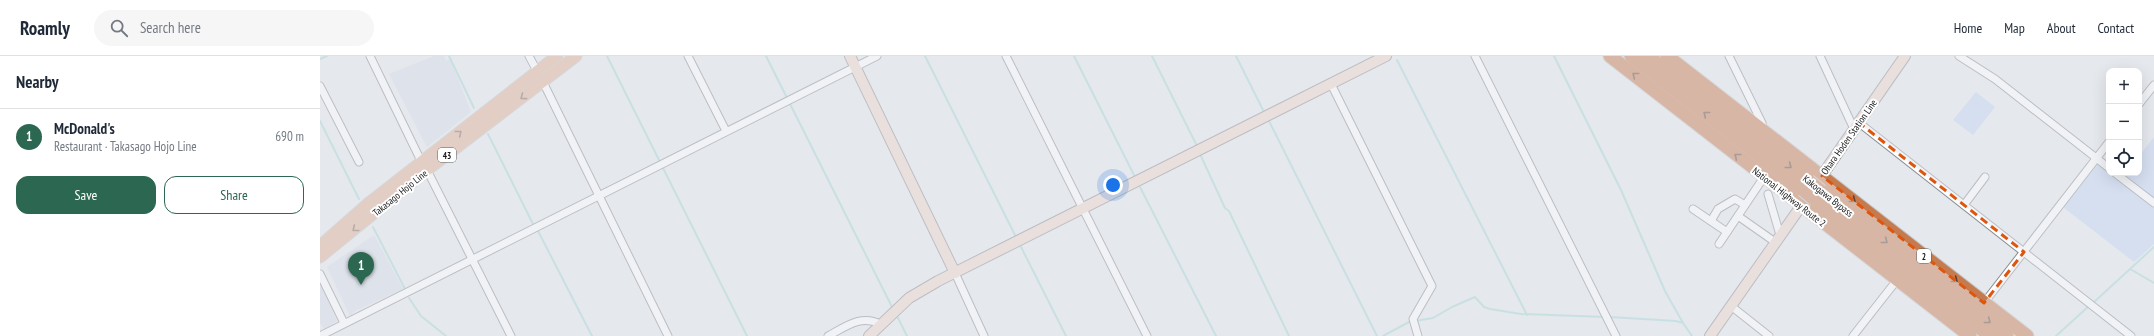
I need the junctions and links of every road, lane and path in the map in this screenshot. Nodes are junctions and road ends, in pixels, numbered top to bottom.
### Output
1 (370, 56) edge
2 (529, 56) edge
3 (557, 56) edge
4 (576, 56) edge
5 (688, 56) edge
6 (850, 56) edge
7 (877, 56) edge
8 (1006, 56) edge
9 (1386, 56) edge
10 (1476, 56) edge
11 (1610, 56) edge
12 (1631, 56) edge
13 (1648, 56) edge
14 (1667, 56) edge
15 (1729, 56) edge
16 (1820, 56) edge
17 (1905, 56) edge
18 (1959, 56) edge
19 (855, 67) junction
20 (537, 71) junction
21 (543, 82) junction
22 (1331, 84) junction
23 (2154, 85) edge
24 (320, 86) edge
25 (2142, 100) edge
26 (1856, 126) junction
27 (726, 131) junction
28 (1763, 131) junction
29 (2106, 146) edge
30 (354, 153) junction
31 (346, 157) dead end
32 (2096, 158) junction
33 (359, 162) dead end
34 (2106, 166) edge
35 (425, 167) junction
36 (1822, 176) junction
37 (1985, 176) dead end
38 (2119, 176) edge
39 (1764, 177) junction
40 (1806, 186) junction
41 (1768, 194) dead end
42 (599, 195) junction
43 (1818, 195) junction
44 (2154, 203) edge
45 (1745, 205) junction
46 (1964, 205) junction
47 (1801, 206) junction
48 (1084, 208) junction
49 (1694, 209) dead end
50 (1738, 216) junction
51 (1711, 221) junction
52 (1727, 232) junction
53 (1777, 239) junction
54 (1719, 244) dead end
55 (320, 246) edge
56 (2024, 252) junction
57 (320, 257) edge
58 (472, 259) junction
59 (955, 273) junction
60 (320, 274) edge
61 (1897, 280) junction
62 (1984, 303) junction
63 (1731, 306) junction
64 (344, 323) junction
65 (880, 324) junction
66 (320, 336) edge
67 (511, 336) edge
68 (668, 336) edge
69 (828, 336) edge
70 (869, 336) edge
71 (984, 336) edge
72 (1147, 336) edge
73 (1418, 336) edge
74 (1616, 336) edge
75 (1710, 336) edge
76 (1769, 336) edge
77 (1853, 336) edge
78 (1970, 336) edge
79 (1990, 336) edge
80 (2007, 336) edge
81 (2027, 336) edge
82 (2131, 336) edge

1 - 35 street
2 - 20 street
3 - 20 main road, Takasago Hojo Line / 43
4 - 21 main road, Takasago Hojo Line / 43
5 - 27 street
6 - 19 street
7 - 19 street
8 - 48 street
9 - 22 street
10 - 74 street
39 -> 11 highway, National Highway Route 2
40 -> 12 highway, Kakogawa Bypass / 2
13 -> 40 highway, Kakogawa Bypass / 2
14 - 28 highway, 2
15 - 28 street
16 - 26 street
17 - 26 street, Ohara Hoden Station Line
18 - 32 street
19 - 27 street
19 - 59 street
35 -> 20 main road, Takasago Hojo Line / 43
21 -> 35 main road, Takasago Hojo Line / 43
21 - 42 street
22 - 48 street
22 - 73 street
23 - 25 street
24 - 30 street
26 - 36 street, Ohara Hoden Station Line
26 - 46 street
27 - 42 street
28 - 36 highway, 2
29 - 32 street
30 - 31 street
30 - 33 street
32 - 34 street
32 - 56 street
35 - 55 main road, Takasago Hojo Line / 43
35 -> 57 main road, Takasago Hojo Line / 43
35 - 58 street
36 - 47 street, Ohara Hoden Station Line
36 -> 62 highway, 2
37 - 46 street
38 - 44 street
39 - 45 street
39 - 47 highway, National Highway Route 2
40 - 43 highway, Kakogawa Bypass / 2, bridge
41 - 53 street
42 - 58 street
42 - 68 street
43 - 79 highway, Kakogawa Bypass / 2
43 -> 80 highway, Kakogawa Bypass / 2
45 - 50 street
45 - 51 street
46 - 56 street
47 - 53 street, Ohara Hoden Station Line
47 - 61 highway, National Highway Route 2
48 - 59 street
48 - 72 street
49 - 51 street
50 - 52 street
50 - 53 street
51 - 52 street
52 - 54 street
53 - 63 street, Ohara Hoden Station Line
56 - 62 street
56 - 82 street
58 - 64 street
58 - 67 street
59 - 65 street
59 - 71 street
60 - 64 street
61 - 77 street
61 - 78 highway, National Highway Route 2
62 - 81 highway, 2
63 - 75 street, Ohara Hoden Station Line
63 - 76 street
64 - 66 street
65 - 69 street
65 - 70 street

